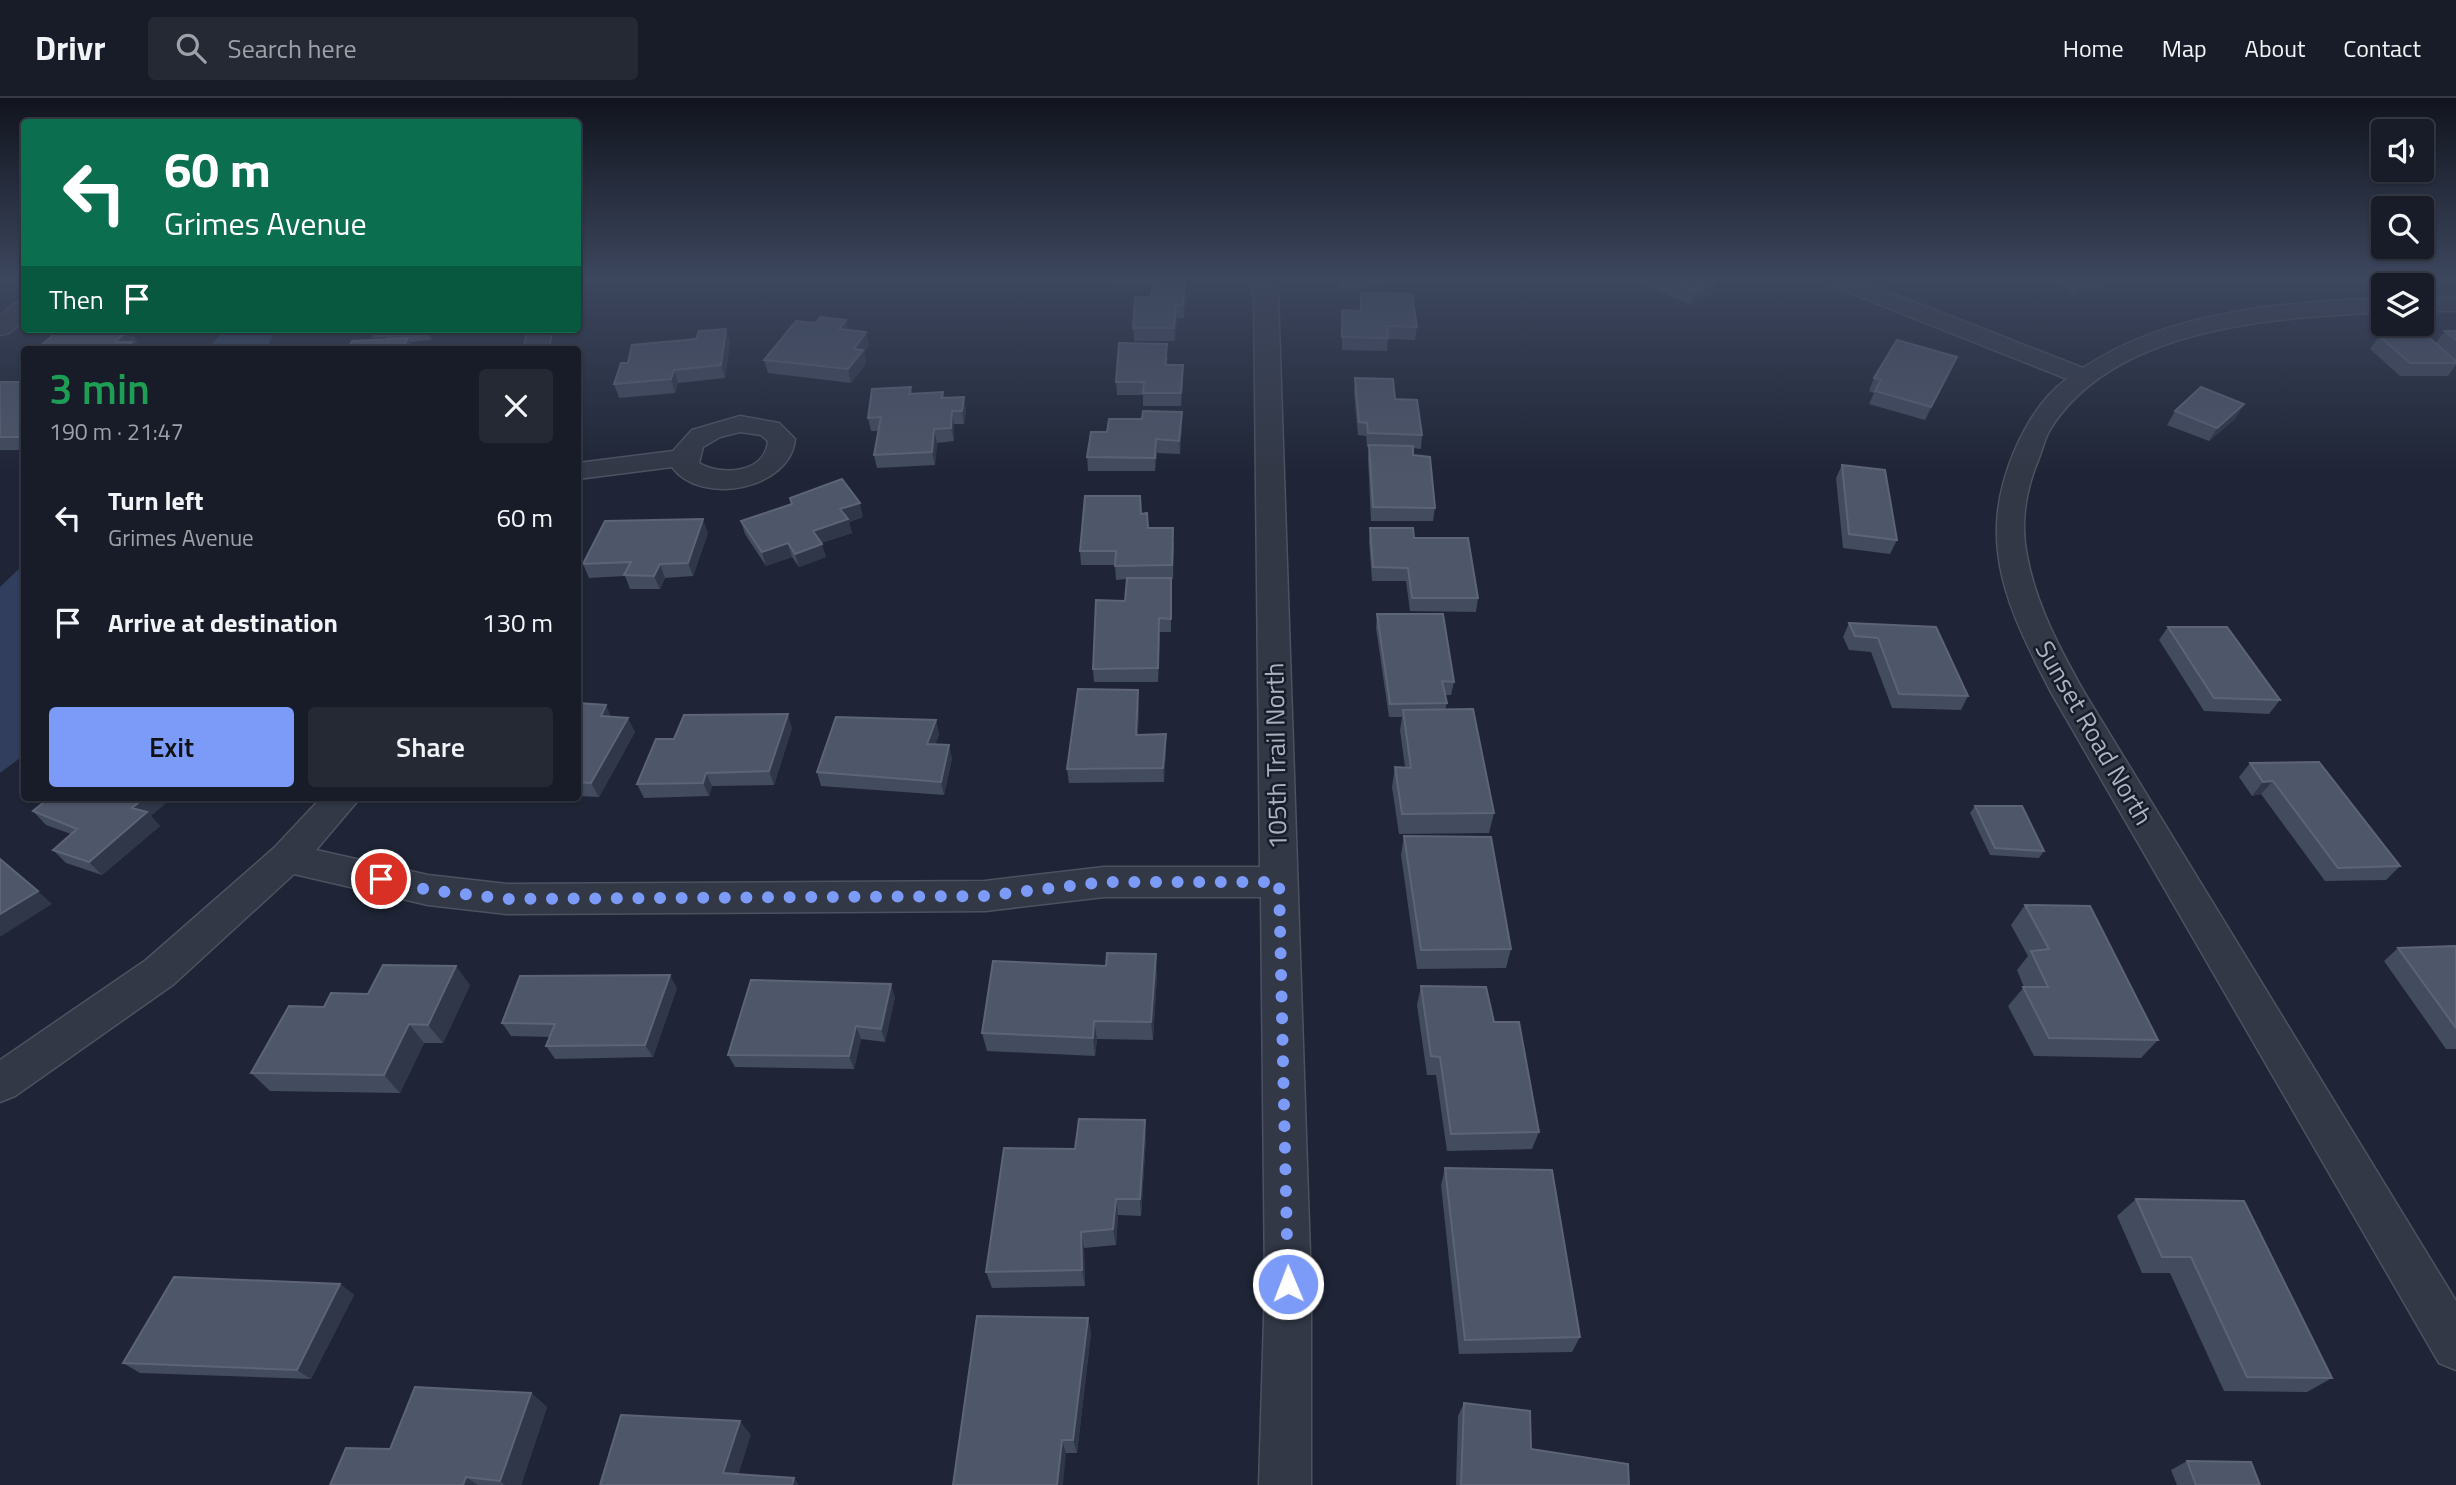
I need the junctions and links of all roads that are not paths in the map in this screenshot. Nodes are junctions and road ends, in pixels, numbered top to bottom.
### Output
1 (1267, 345) edge
2 (2002, 345) edge
3 (2146, 345) edge
4 (2084, 377) junction
5 (683, 458) dead end
6 (581, 471) edge
7 (339, 801) edge
8 (287, 858) junction
9 (1279, 882) junction
10 (0, 1083) edge
11 (2456, 1346) edge
12 (1285, 1485) edge

1 - 9 street, 105th Trail North
2 - 4 street
3 - 4 street, Sunset Road North
4 - 11 street, Sunset Road North
5 - 6 street
7 - 8 street
8 - 9 street
8 - 10 street
9 - 12 street, 105th Trail North

